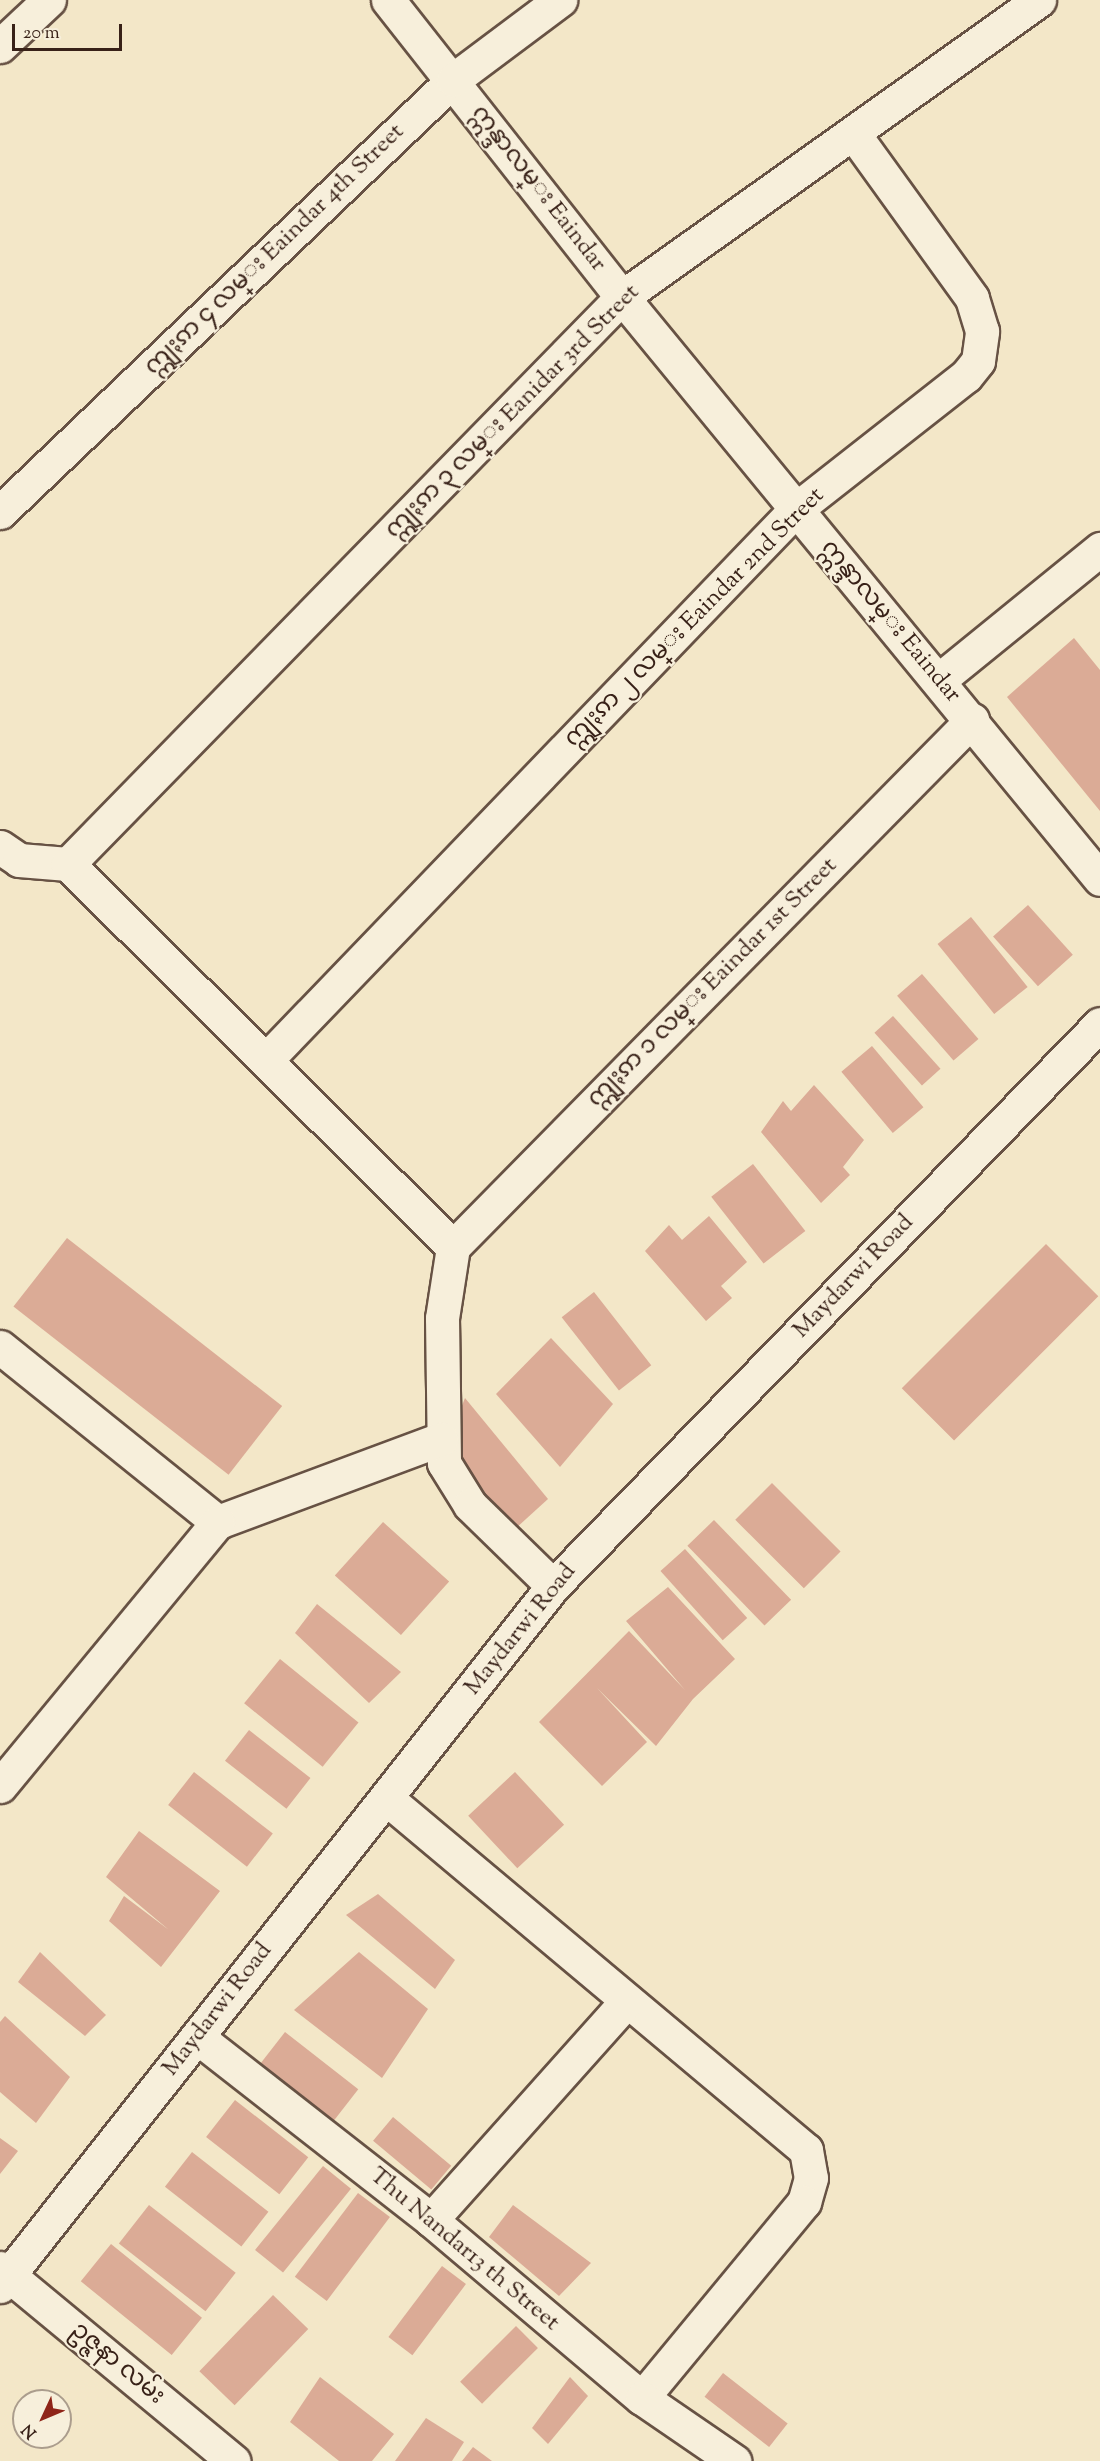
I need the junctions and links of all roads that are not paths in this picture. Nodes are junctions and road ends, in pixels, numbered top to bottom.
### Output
1 (48, 0) edge
2 (388, 0) edge
3 (560, 0) edge
4 (1039, 0) edge
5 (0, 46) edge
6 (453, 80) junction
7 (852, 133) junction
8 (622, 297) junction
9 (795, 510) junction
10 (0, 512) edge
11 (1100, 549) edge
12 (939, 680) junction
13 (972, 720) junction
14 (0, 848) edge
15 (68, 864) junction
16 (1100, 879) edge
17 (1100, 1024) edge
18 (266, 1060) junction
19 (453, 1247) junction
20 (1, 1350) edge
21 (441, 1439) junction
22 (218, 1522) junction
23 (553, 1586) junction
24 (0, 1786) edge
25 (386, 1798) junction
26 (627, 2001) junction
27 (196, 2037) junction
28 (431, 2220) junction
29 (3, 2276) edge
30 (642, 2398) junction
31 (233, 2461) edge
32 (734, 2461) edge

1 - 5 street
2 - 6 street, ဣန္ဒာလမ္း Eaindar
3 - 6 street, ဣျႏၵာ ၄ လမ္း Eaindar 4th Street
4 - 7 street, ဣျႏၵာ ၃ လမ္း Eanidar 3rd Street
6 - 8 street, ဣန္ဒာလမ္း Eaindar
6 - 10 street, ဣျႏၵာ ၄ လမ္း Eaindar 4th Street
7 - 8 street, ဣျႏၵာ ၃ လမ္း Eanidar 3rd Street
7 - 9 street, ဣျႏၵာ ၂ လမ္း Eaindar 2nd Street
8 - 9 street, ဣန္ဒာလမ္း Eaindar
8 - 15 street, ဣျႏၵာ ၃ လမ္း Eanidar 3rd Street
9 - 12 street, ဣန္ဒာလမ္း Eaindar
9 - 18 street, ဣျႏၵာ ၂ လမ္း Eaindar 2nd Street
11 - 12 street
12 - 13 street, ဣန္ဒာလမ္း Eaindar
13 - 16 street, ဣန္ဒာလမ္း Eaindar
13 - 19 street, ဣျႏၵာ ၁ လမ္း Eaindar 1st Street
14 - 15 street
15 - 18 street
17 - 23 street, Maydarwi Road
18 - 19 street
19 - 21 street
20 - 22 street
21 - 22 street
21 - 23 street
22 - 24 street
23 - 25 street, Maydarwi Road
25 - 26 street
25 - 27 street, Maydarwi Road
26 - 28 street
26 - 30 street
27 - 28 street, Thu Nandar13 th Street
27 - 29 street, Maydarwi Road
28 - 30 street, Thu Nandar13 th Street
29 - 31 street, ဥဇ္ဇနာ လမ်း
30 - 32 street, Thu Nandar13 th Street

